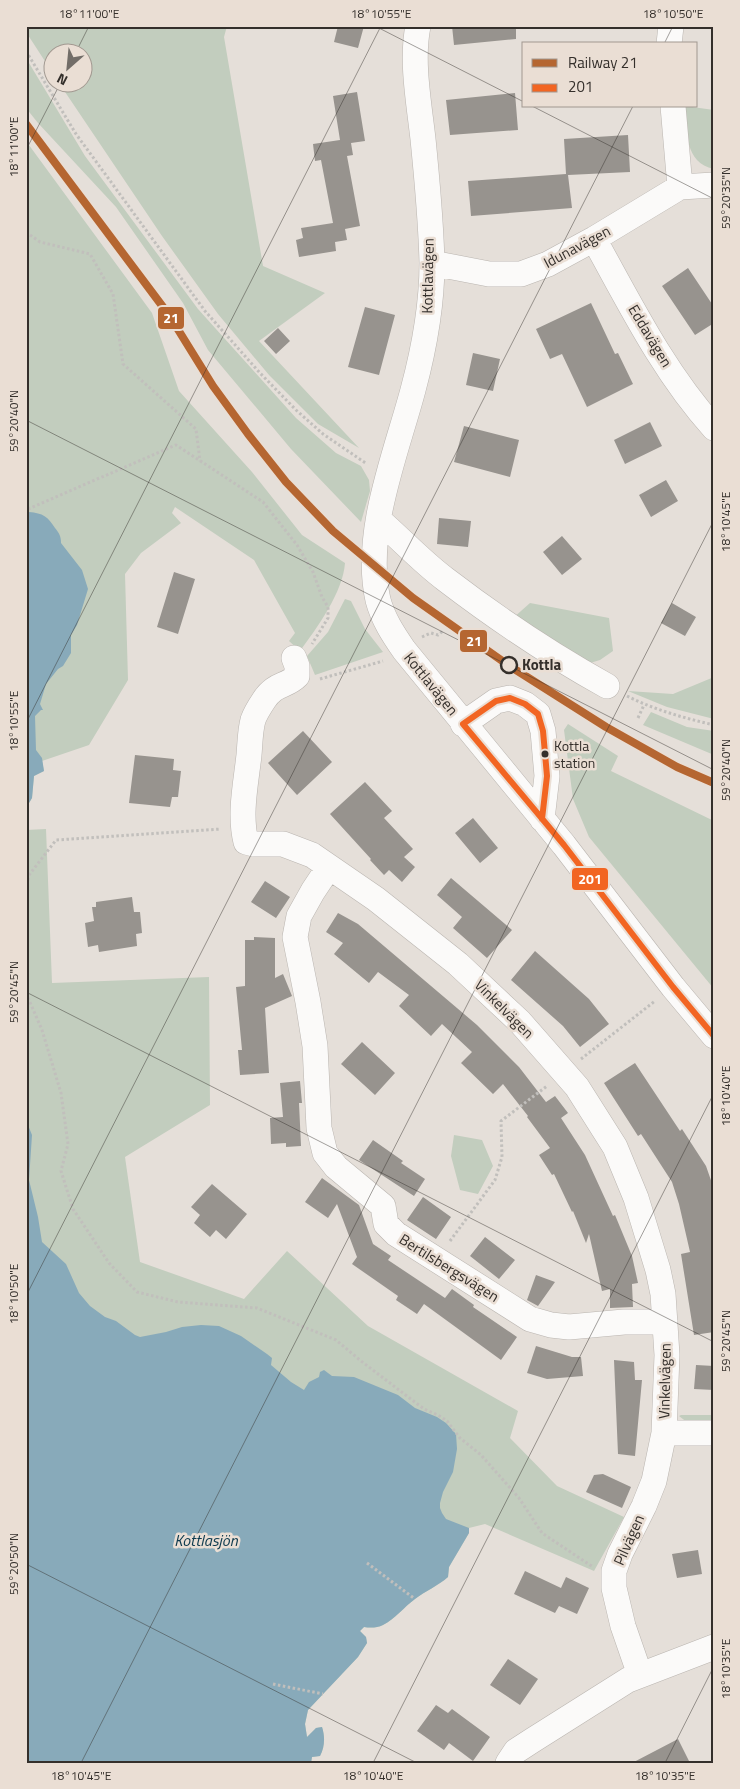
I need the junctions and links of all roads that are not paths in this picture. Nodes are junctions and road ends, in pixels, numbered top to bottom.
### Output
1 (418, 26) edge
2 (671, 26) edge
3 (669, 42) edge
4 (673, 108) edge
5 (714, 185) edge
6 (680, 187) junction
7 (594, 239) junction
8 (432, 263) junction
9 (714, 428) edge
10 (379, 520) junction
11 (295, 668) road end
12 (608, 686) road end
13 (463, 724) junction
14 (542, 818) junction
15 (329, 867) junction
16 (714, 1036) edge
17 (665, 1322) junction
18 (664, 1433) junction
19 (714, 1433) edge
20 (714, 1647) edge
21 (640, 1675) junction
22 (508, 1763) edge

1 - 8 street, Kottlavägen
2 - 3 street
4 - 6 street
5 - 6 street, Idunavägen
6 - 7 street, Idunavägen
7 - 8 street, Idunavägen
7 - 9 street, Eddavägen
8 - 10 street, Kottlavägen
10 - 12 street
10 - 13 street, Kottlavägen
11 - 15 street, Vinkelvägen
13 - 14 street, Kottlavägen
13 - 14 street
14 - 16 street, Kottlavägen
15 - 17 street, Vinkelvägen
15 - 17 street, Bertilsbergsvägen
17 - 18 street, Vinkelvägen
18 - 19 street, Vinkelvägen
18 - 21 street, Pilvägen
20 - 21 street
21 - 22 street

